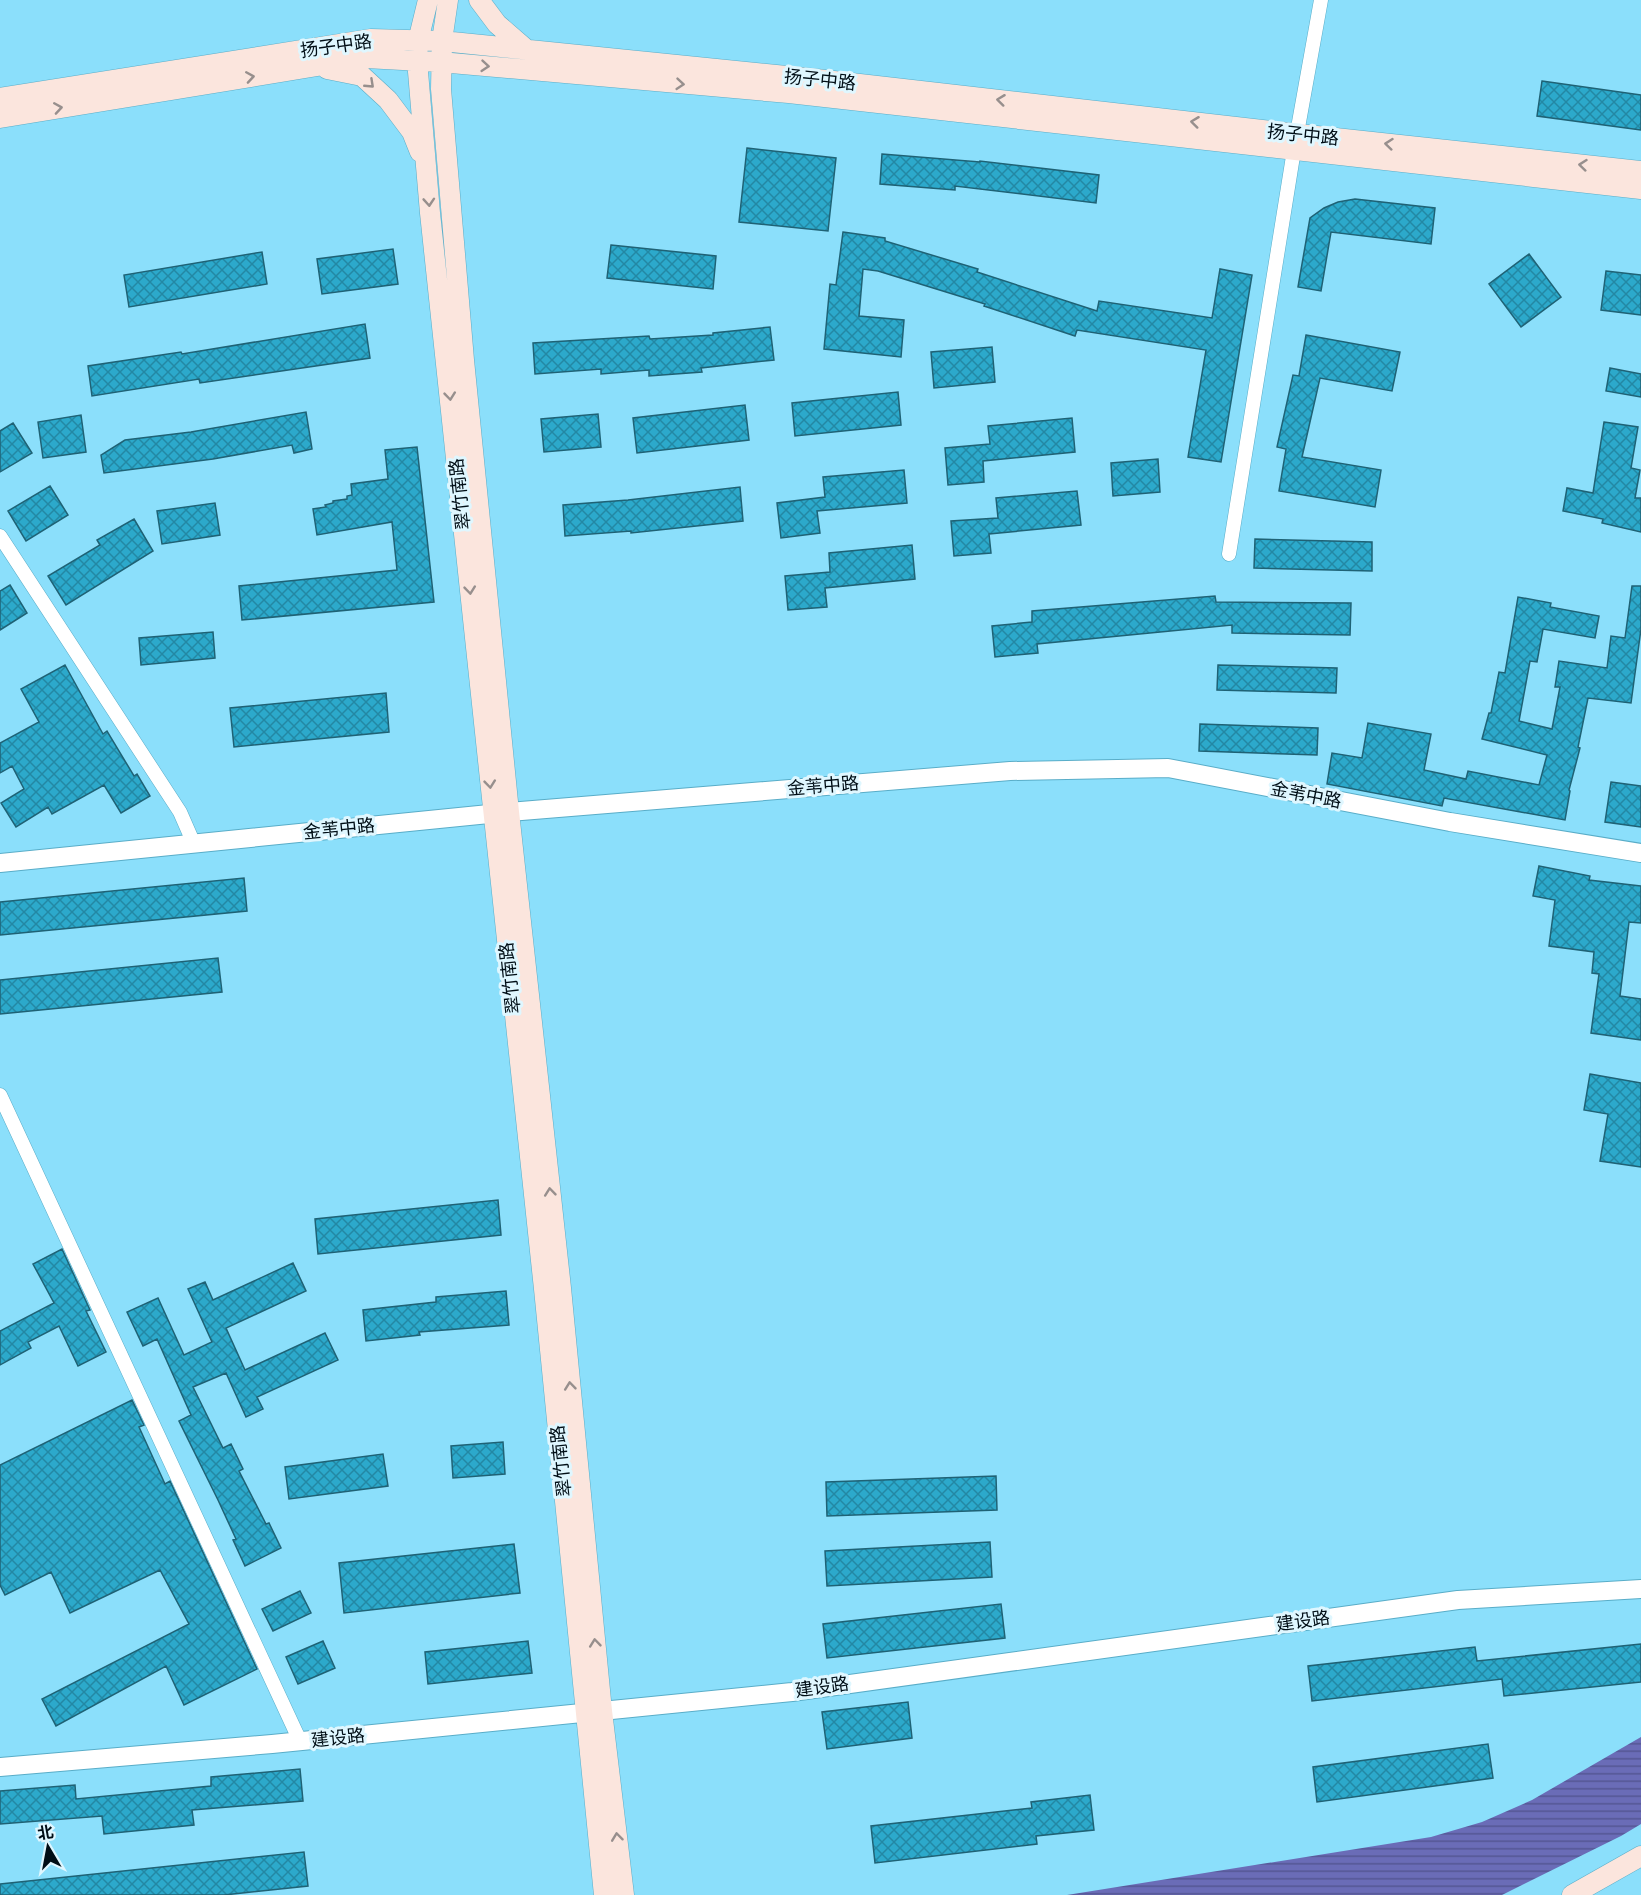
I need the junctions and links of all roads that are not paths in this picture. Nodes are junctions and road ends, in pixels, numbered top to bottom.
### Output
1 (428, 0) edge
2 (448, 0) edge
3 (479, 0) edge
4 (1321, 0) edge
5 (418, 41) junction
6 (441, 41) junction
7 (527, 50) junction
8 (417, 60) junction
9 (440, 62) junction
10 (316, 66) junction
11 (0, 98) edge
12 (0, 118) edge
13 (1296, 142) junction
14 (426, 168) junction
15 (1641, 171) edge
16 (1641, 189) edge
17 (0, 536) edge
18 (1229, 554) dead end
19 (501, 813) junction
20 (194, 844) junction
21 (1641, 853) edge
22 (0, 863) edge
23 (0, 1095) edge
24 (1641, 1589) edge
25 (594, 1712) junction
26 (300, 1742) junction
27 (0, 1767) edge
28 (1641, 1856) edge
29 (1641, 1867) edge
30 (604, 1895) edge
31 (624, 1895) edge

1 - 5 main road, 翠竹南路
2 - 6 main road, 翠竹南路
3 - 7 main road
4 - 13 street
5 - 6 main road, 扬子中路
5 - 8 main road, 翠竹南路
5 - 11 main road, 扬子中路
6 - 7 main road, 扬子中路
6 - 9 main road, 翠竹南路
13 -> 7 main road, 扬子中路
8 - 9 main road, 扬子中路
8 - 10 main road, 扬子中路
8 - 14 main road, 翠竹南路
9 -> 13 main road, 扬子中路
9 - 19 main road, 翠竹南路
12 -> 10 main road, 扬子中路
10 -> 14 main road
15 -> 13 main road, 扬子中路
13 - 16 main road, 扬子中路
13 - 18 street
14 -> 19 main road, 翠竹南路
17 - 20 street
19 - 20 street, 金苇中路
19 - 21 street, 金苇中路
19 - 25 main road, 翠竹南路
20 - 22 street, 金苇中路
23 - 26 street
24 - 25 street, 建设路
25 - 26 street, 建设路
25 - 30 main road, 翠竹南路
31 -> 25 main road, 翠竹南路
26 - 27 street, 建设路
28 - 29 main road

